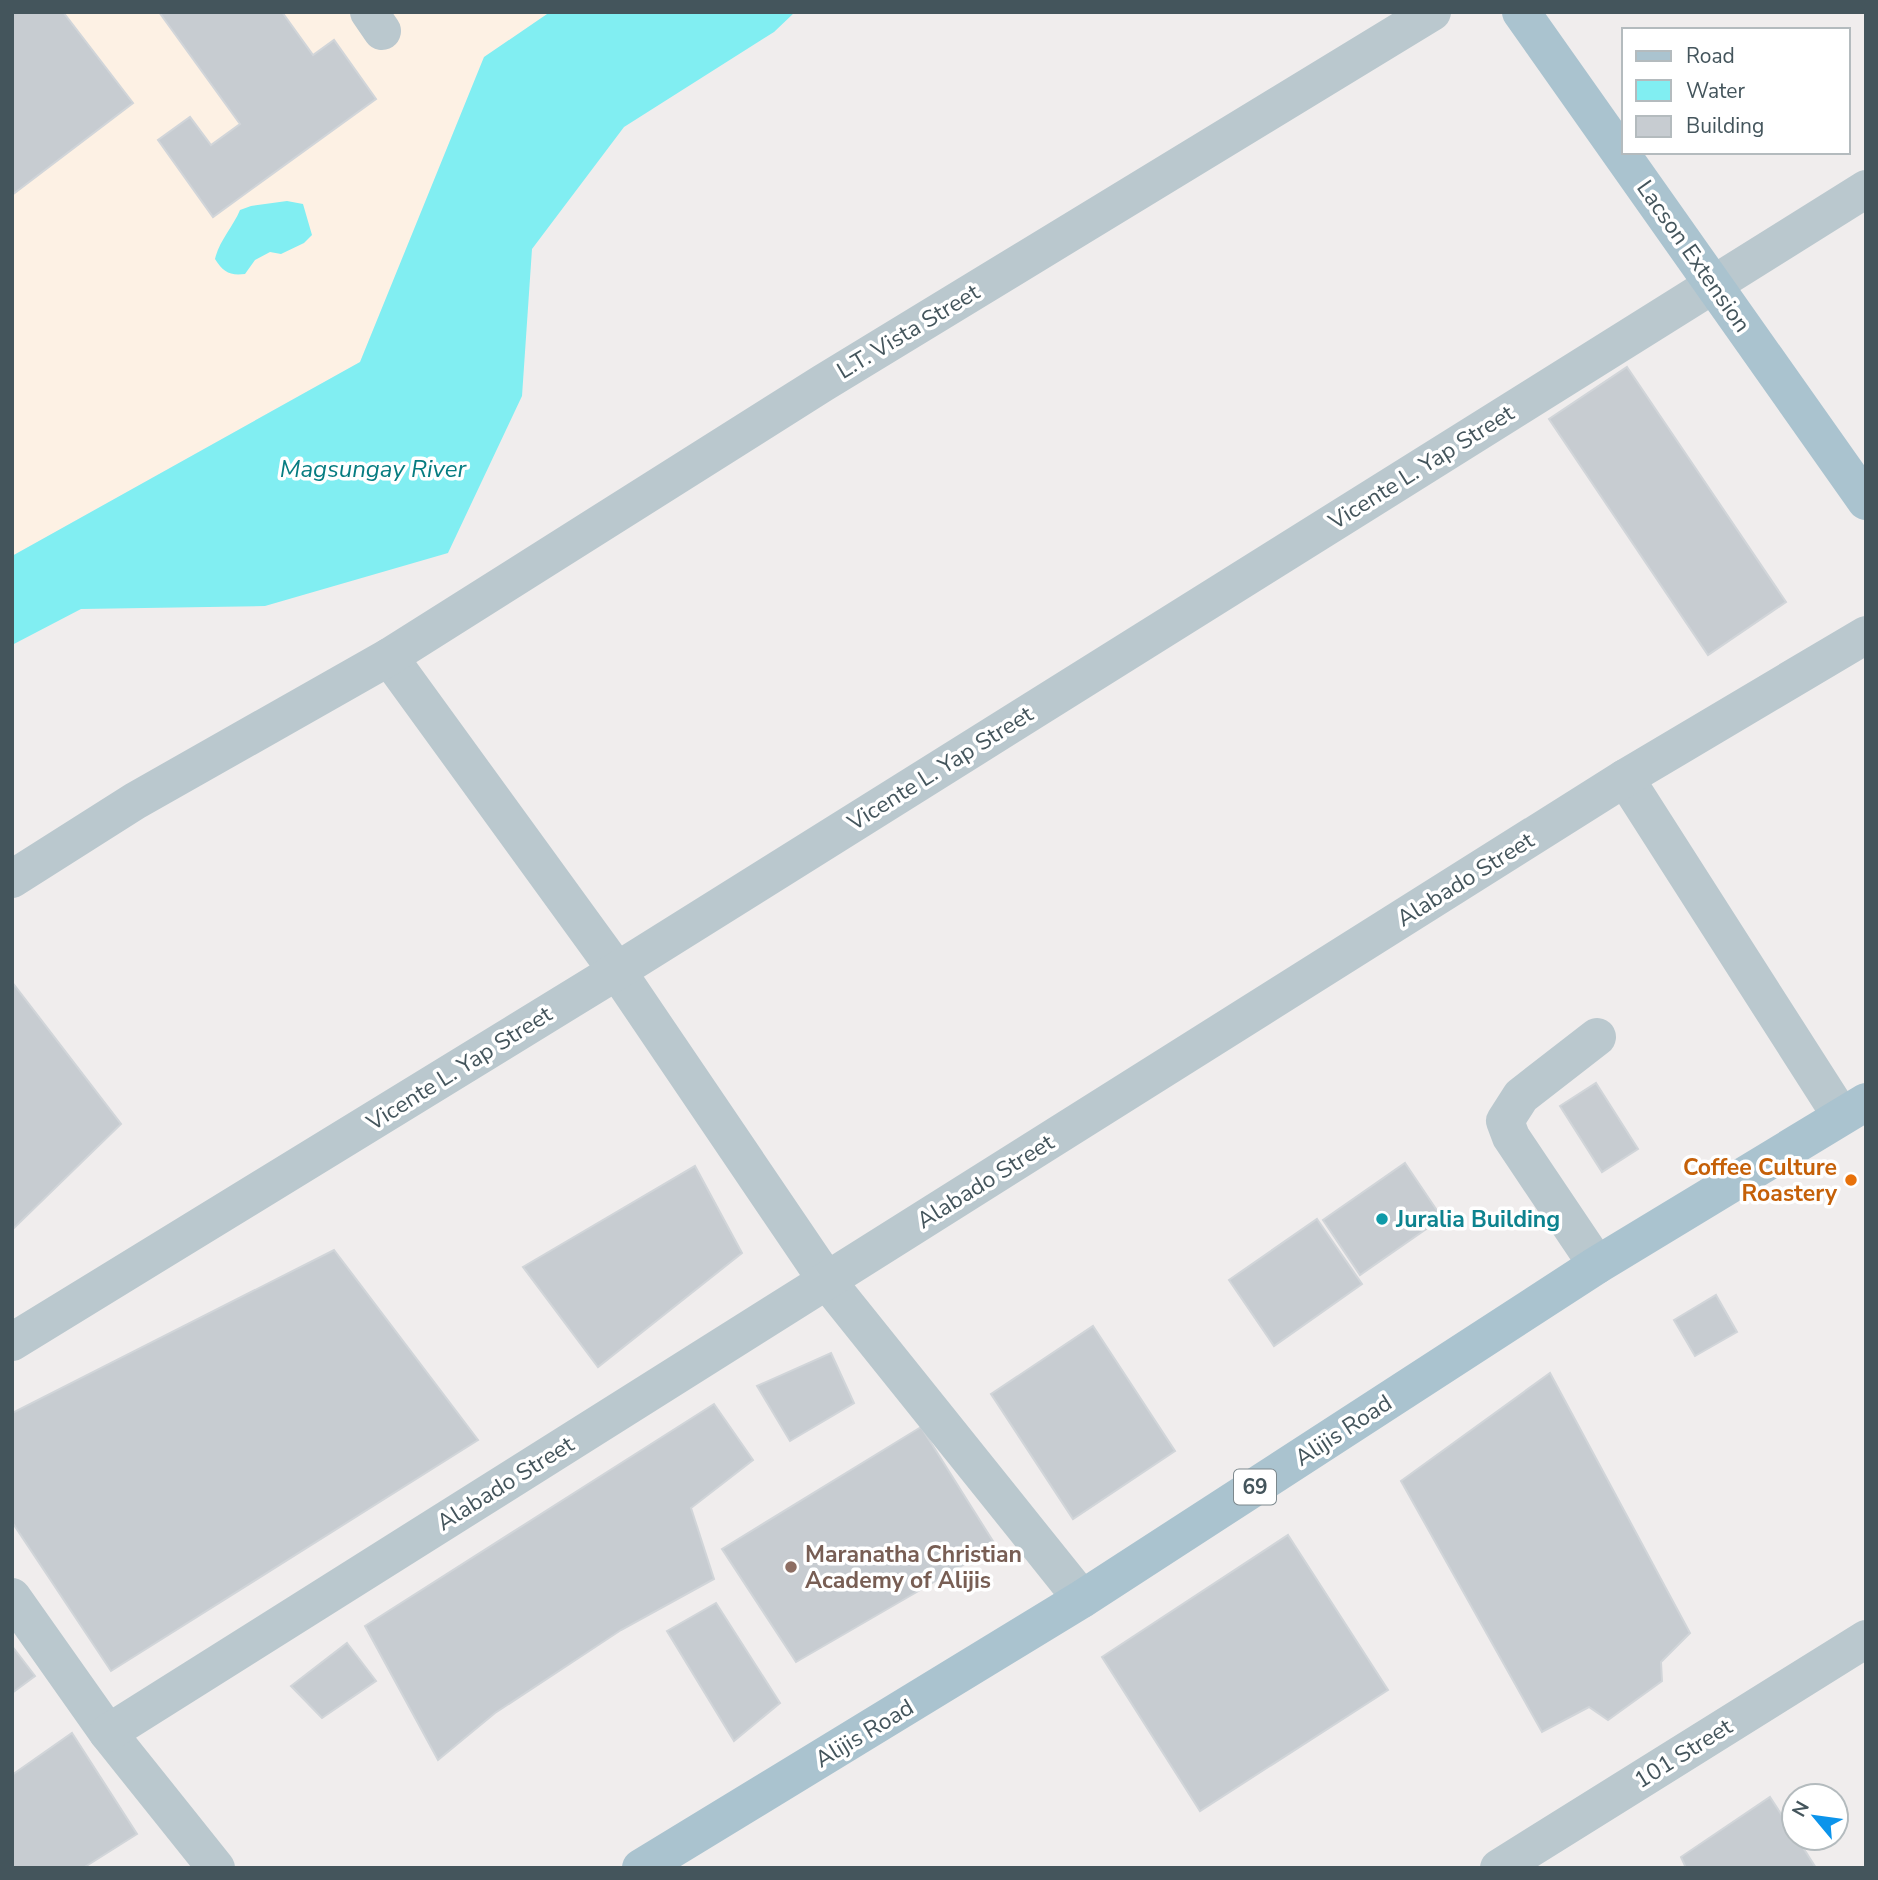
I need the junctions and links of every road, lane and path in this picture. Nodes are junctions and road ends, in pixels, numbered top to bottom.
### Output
1 (1432, 12) edge
2 (1521, 12) edge
3 (1622, 154) edge
4 (1622, 154) edge
5 (1866, 189) edge
6 (1715, 284) junction
7 (1866, 500) edge
8 (1866, 635) edge
9 (389, 657) junction
10 (1625, 778) junction
11 (12, 879) edge
12 (617, 971) junction
13 (1597, 1037) dead end
14 (1853, 1109) edge
15 (1597, 1265) junction
16 (827, 1280) junction
17 (12, 1342) edge
18 (12, 1597) edge
19 (1082, 1599) junction
20 (1866, 1639) edge
21 (108, 1733) junction
22 (216, 1868) edge
23 (641, 1868) edge
24 (1499, 1868) edge

1 - 9 street, L.T. Vista Street
2 - 3 main road, Lacson Extension
4 - 6 main road, Lacson Extension
5 - 6 street, Vicente L. Yap Street
6 - 7 main road, Lacson Extension
6 - 12 street, Vicente L. Yap Street
8 - 10 street, Alabado Street
9 - 11 street, L.T. Vista Street
9 - 12 street
10 - 14 street
10 - 16 street, Alabado Street
12 - 16 street
12 - 17 street, Vicente L. Yap Street
13 - 15 street
14 - 15 main road, Alijis Road / 69
15 - 19 main road, Alijis Road / 69
16 - 19 street
16 - 21 street, Alabado Street
18 - 21 street
19 - 23 main road, Alijis Road / 69
20 - 24 street, 101 Street
21 - 22 street

